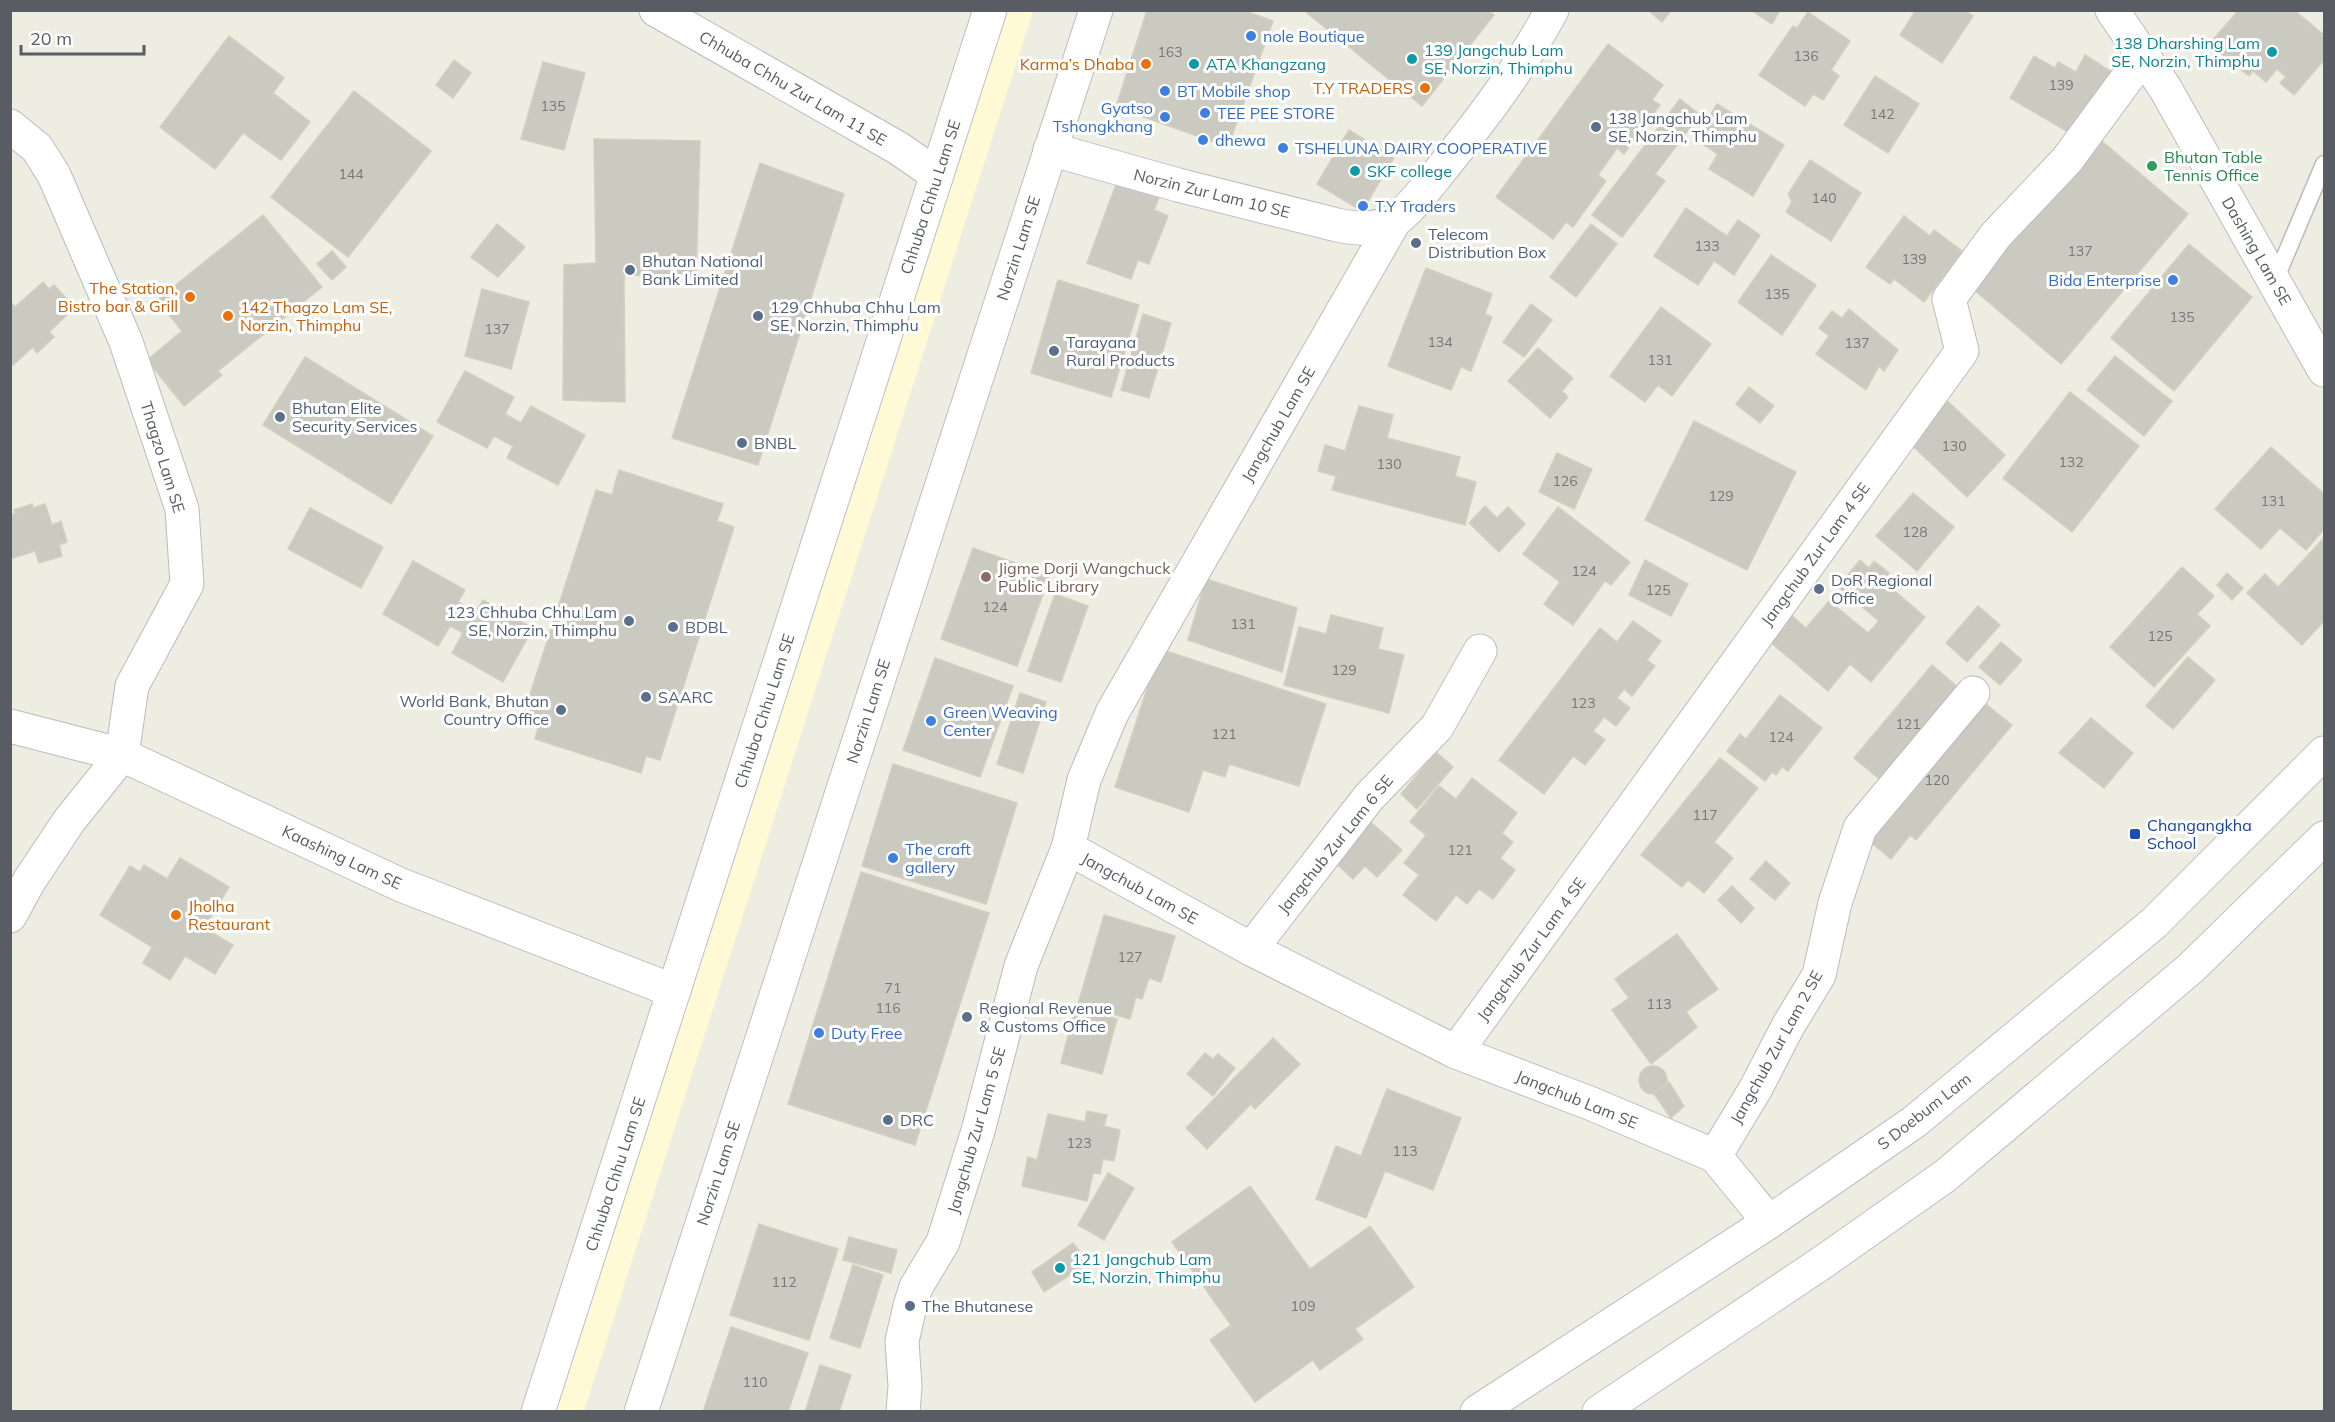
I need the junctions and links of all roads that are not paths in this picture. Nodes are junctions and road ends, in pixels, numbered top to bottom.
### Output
1 (656, 10) edge
2 (990, 10) edge
3 (1096, 10) edge
4 (1552, 10) edge
5 (2112, 10) edge
6 (2142, 58) junction
7 (10, 126) edge
8 (1050, 149) junction
9 (2325, 164) edge
10 (937, 176) junction
11 (1385, 224) junction
12 (2275, 280) junction
13 (2325, 370) edge
14 (1480, 651) dead end
15 (1973, 693) dead end
16 (10, 726) edge
17 (2325, 753) edge
18 (122, 755) junction
19 (2325, 838) edge
20 (1068, 848) junction
21 (10, 916) edge
22 (1251, 949) junction
23 (674, 991) junction
24 (1456, 1052) junction
25 (1716, 1156) junction
26 (1769, 1222) junction
27 (538, 1412) edge
28 (641, 1412) edge
29 (903, 1412) edge
30 (1477, 1412) edge
31 (1599, 1412) edge

1 - 10 street, Chhuba Chhu Zur Lam 11 SE
2 - 10 street, Chhuba Chhu Lam SE
3 - 8 street, Norzin Lam SE
4 - 11 street, Jangchub Lam SE
5 - 6 street, Dashing Lam SE
6 - 12 street, Dashing Lam SE
6 - 24 street, Jangchub Zur Lam 4 SE
7 - 18 street, Thagzo Lam SE
8 - 11 street, Norzin Zur Lam 10 SE
8 - 28 street, Norzin Lam SE
9 - 12 lane
10 - 23 street, Chhuba Chhu Lam SE
11 - 20 street, Jangchub Lam SE
12 - 13 street, Dashing Lam SE
14 - 22 street, Jangchub Zur Lam 6 SE
15 - 25 street, Jangchub Zur Lam 2 SE
16 - 18 street, Kaashing Lam SE
17 - 26 street, S Doebum Lam
18 - 21 street
18 - 23 street, Kaashing Lam SE
19 - 31 street
20 - 22 street, Jangchub Lam SE
20 - 29 street, Jangchub Zur Lam 5 SE
22 - 24 street, Jangchub Lam SE
23 - 27 street, Chhuba Chhu Lam SE
24 - 25 street, Jangchub Lam SE
25 - 26 street, Jangchub Lam SE
26 - 30 street, S Doebum Lam

